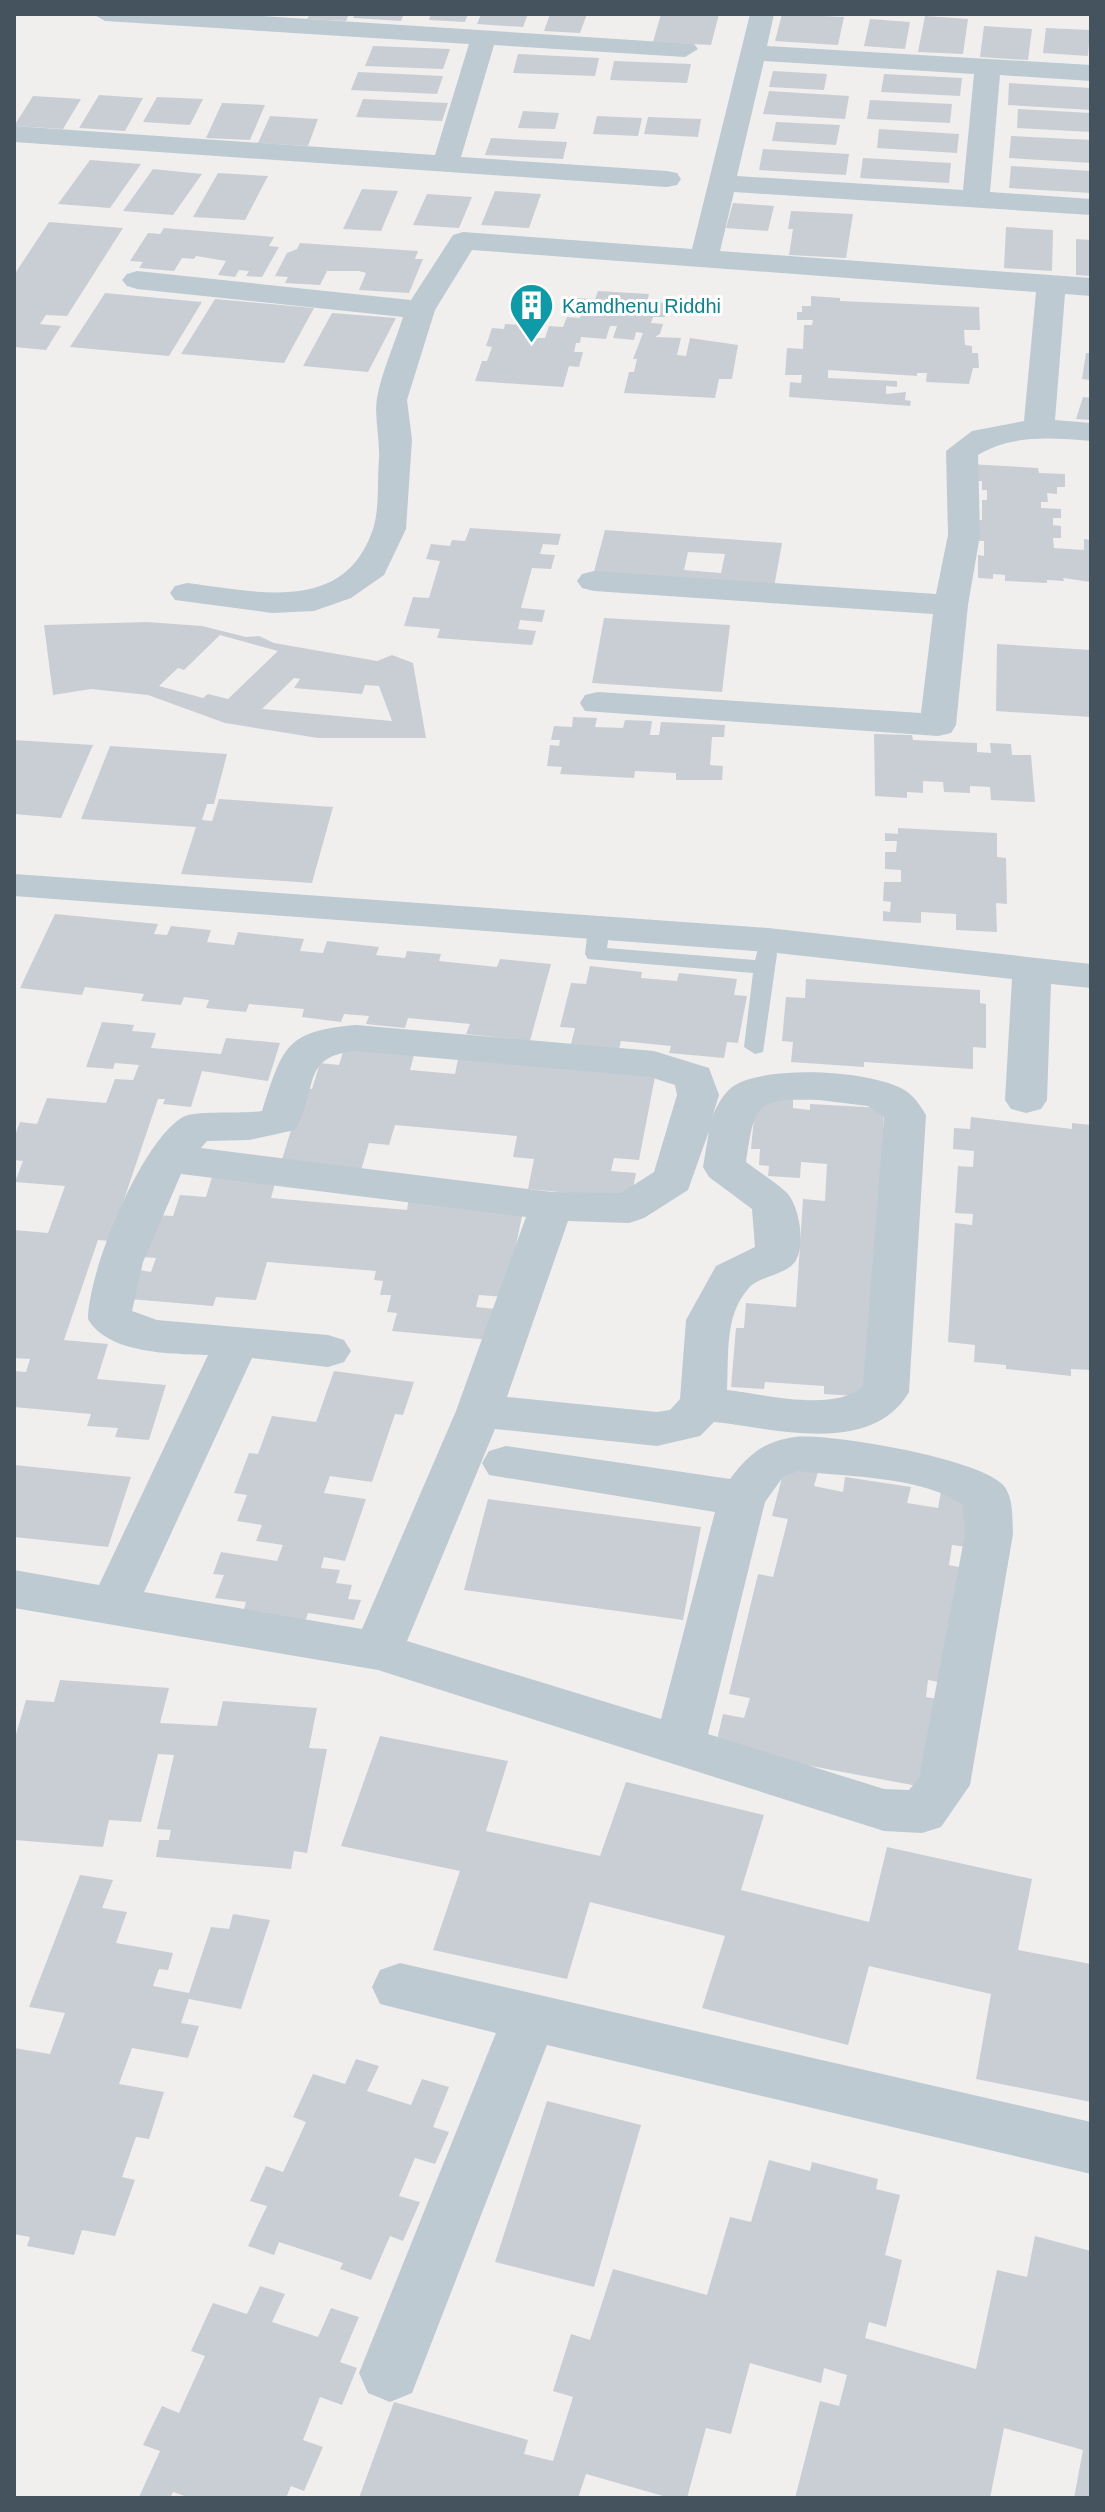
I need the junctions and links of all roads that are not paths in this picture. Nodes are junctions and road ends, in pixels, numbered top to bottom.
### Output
1 (105, 14) edge
2 (762, 14) edge
3 (484, 37) junction
4 (685, 49) dead end
5 (753, 53) junction
6 (988, 67) junction
7 (1091, 73) edge
8 (14, 134) edge
9 (446, 163) junction
10 (667, 179) dead end
11 (724, 183) junction
12 (976, 199) junction
13 (1091, 207) edge
14 (704, 258) junction
15 (137, 280) dead end
16 (1051, 283) junction
17 (1091, 287) edge
18 (420, 310) junction
19 (1039, 428) junction
20 (1091, 432) edge
21 (594, 581) dead end
22 (187, 593) dead end
23 (951, 605) junction
24 (598, 703) dead end
25 (14, 885) edge
26 (766, 954) junction
27 (1032, 971) junction
28 (1091, 976) edge
29 (755, 1047) dead end
30 (1026, 1100) dead end
31 (169, 1158) junction
32 (552, 1206) junction
33 (238, 1340) junction
34 (328, 1351) dead end
35 (703, 1404) junction
36 (479, 1411) junction
37 (506, 1463) dead end
38 (742, 1498) junction
39 (14, 1589) edge
40 (113, 1606) junction
41 (378, 1651) junction
42 (679, 1748) junction
43 (400, 1987) dead end
44 (530, 2017) junction
45 (1091, 2148) edge
46 (390, 2373) dead end

1 - 3 street
2 - 5 street
3 - 4 street
3 - 9 street
5 - 6 street
5 - 11 street
6 - 7 street
6 - 12 street
8 - 9 street
9 - 10 street
11 - 12 street
11 - 14 street
12 - 13 street
14 - 16 street
14 - 18 street
15 - 18 street
16 - 17 street
16 - 19 street
18 - 22 street
19 - 20 street
19 - 23 street
21 - 23 street
23 - 24 street
25 - 26 street
26 - 27 street
26 - 29 lane
27 - 28 street
27 - 30 street
31 - 32 street
31 - 32 street
31 - 33 street
32 - 36 street
33 - 34 street
33 - 40 street
35 - 35 street
35 - 36 street
36 - 41 street
37 - 38 street
38 - 42 street
38 - 42 street
39 - 40 street
40 - 41 street
41 - 42 street
43 - 44 street
44 - 45 street
44 - 46 street

